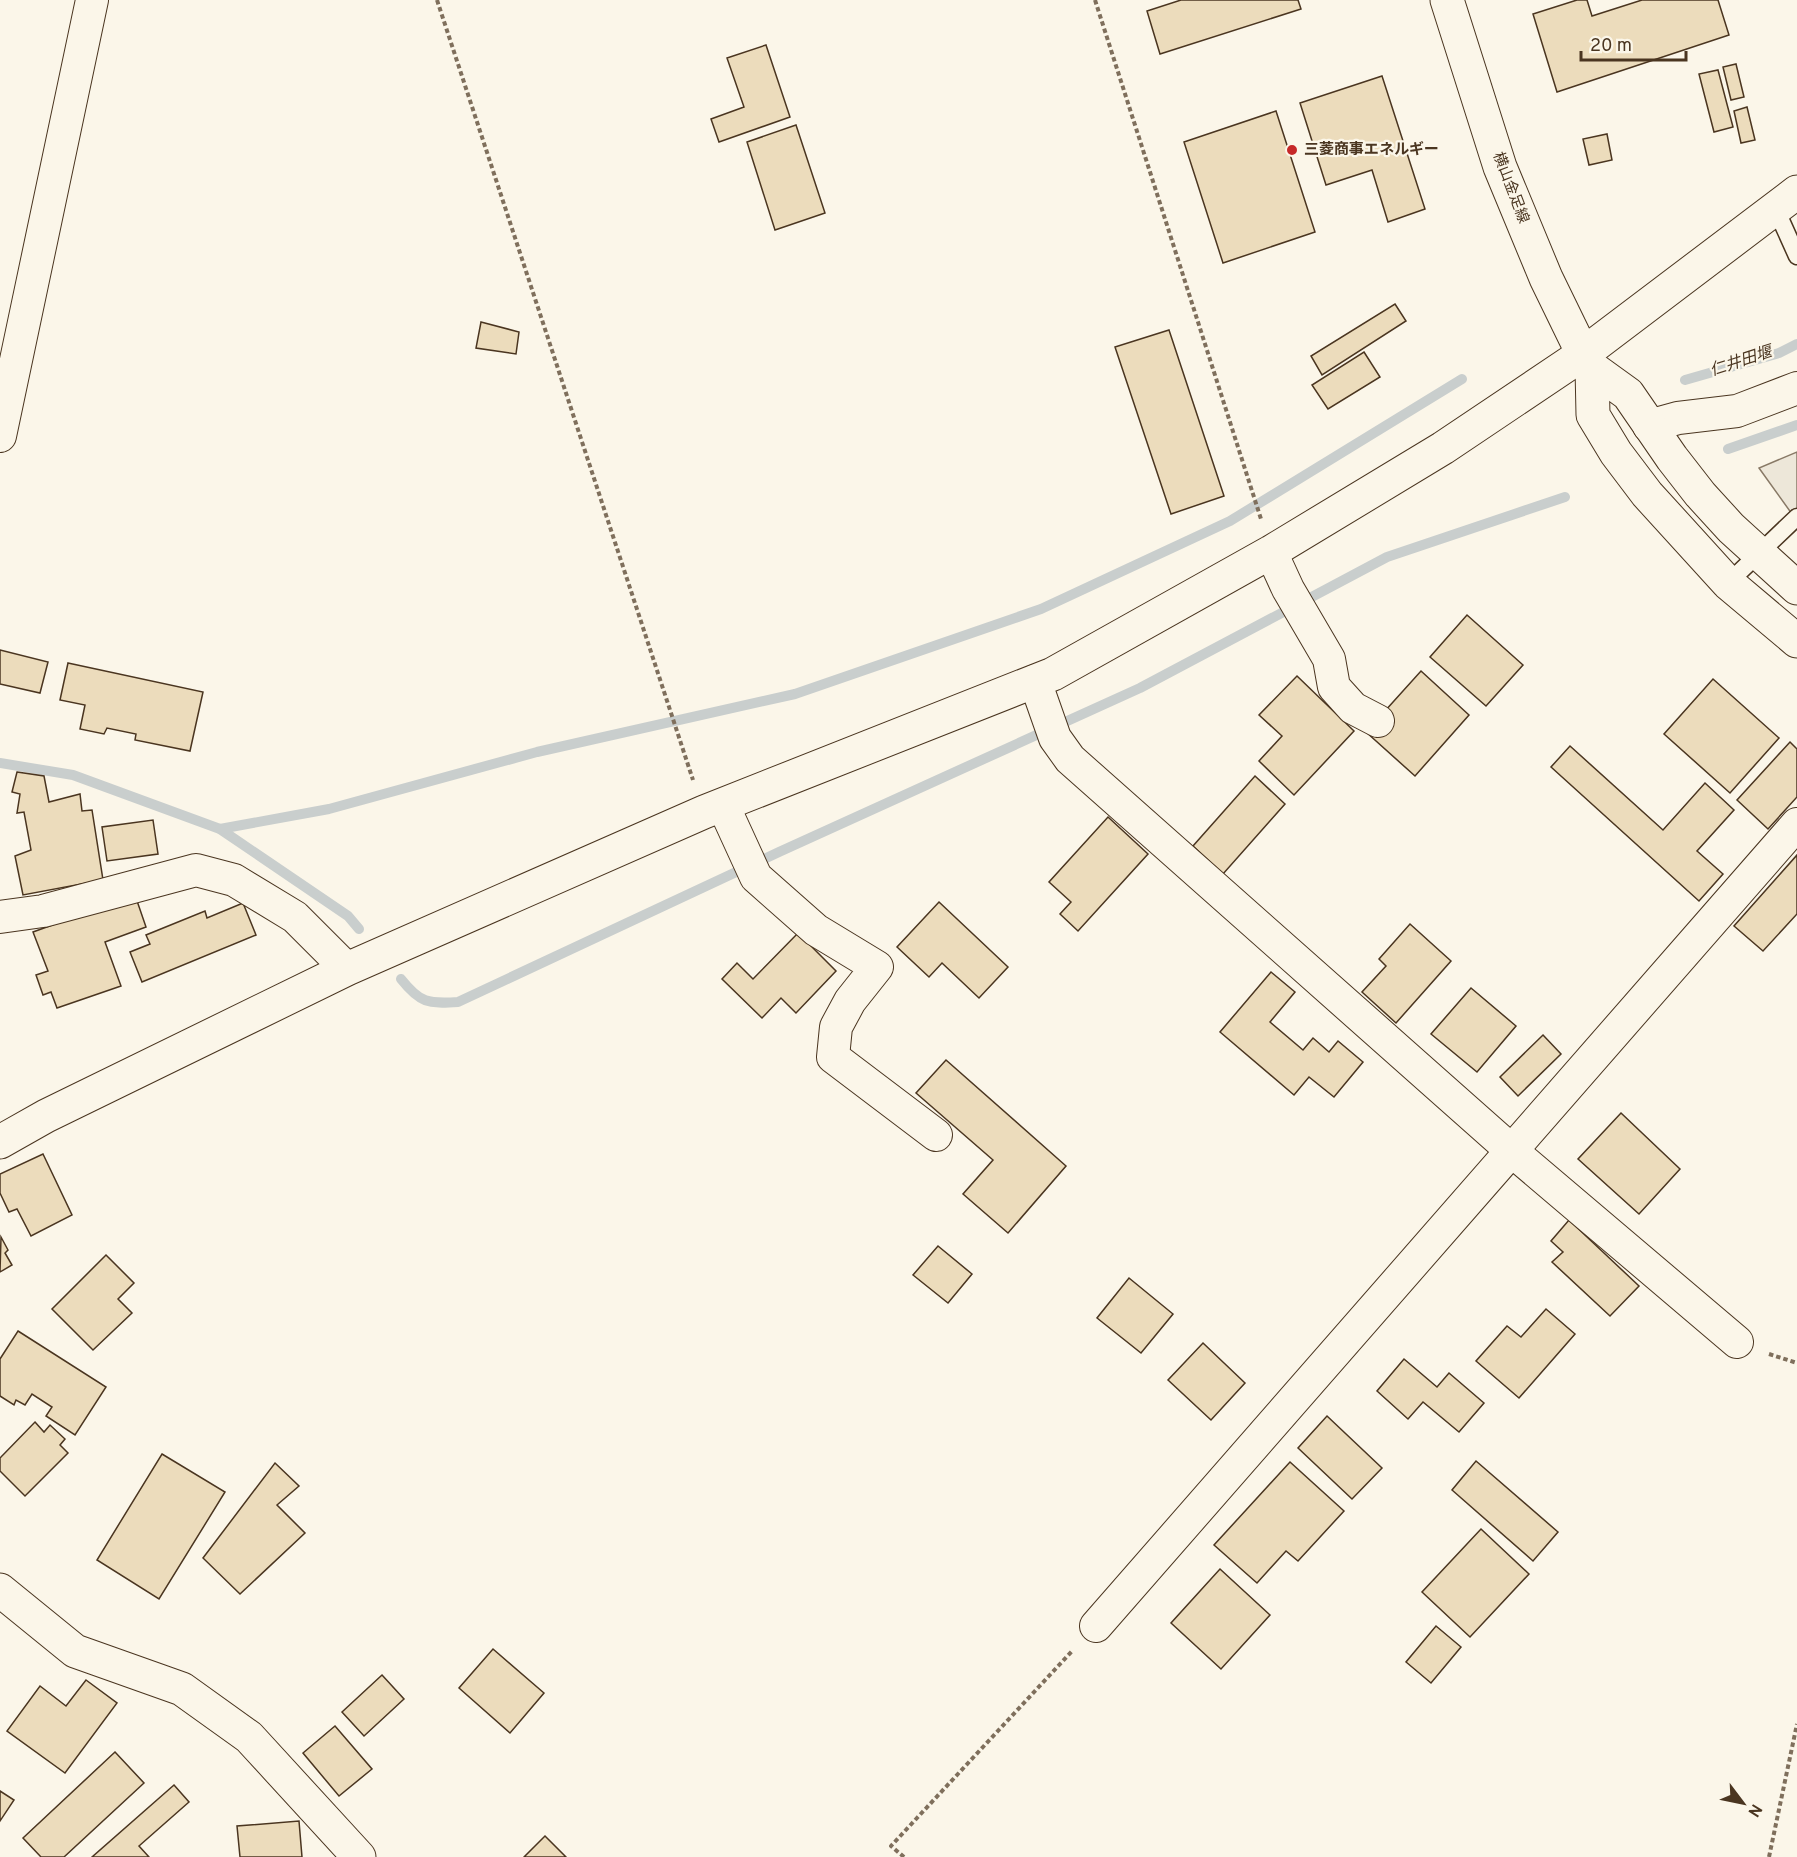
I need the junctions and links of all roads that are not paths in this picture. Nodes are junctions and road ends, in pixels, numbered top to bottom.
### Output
1 (92, 0) edge
2 (1447, 0) edge
3 (1786, 199) edge
4 (1797, 256) edge
5 (1588, 361) junction
6 (1797, 388) edge
7 (1649, 426) junction
8 (0, 436) edge
9 (1797, 517) edge
10 (1271, 552) junction
11 (1759, 555) junction
12 (1728, 583) junction
13 (1797, 588) edge
14 (1797, 641) edge
15 (1044, 710) junction
16 (1378, 721) dead end
17 (713, 808) junction
18 (1797, 824) edge
19 (0, 917) edge
20 (347, 969) junction
21 (936, 1135) dead end
22 (0, 1142) edge
23 (1512, 1150) junction
24 (1737, 1342) dead end
25 (0, 1590) edge
26 (1096, 1626) road end
27 (359, 1857) edge

1 - 8 street
2 - 5 street, 横山金足線
3 - 4 lane
3 - 5 street
5 - 7 street, 横山金足線
5 - 10 street
5 - 12 street, 横山金足線
6 - 7 street
7 - 11 street, 横山金足線
9 - 11 lane
10 - 15 street
10 - 16 street
11 - 12 lane
11 - 13 street, 横山金足線
12 - 14 street, 横山金足線
15 - 17 street
15 - 23 street
17 - 20 street
17 - 21 street
18 - 23 street
19 - 20 street
20 - 22 street
23 - 24 street
23 - 26 street
25 - 27 street

